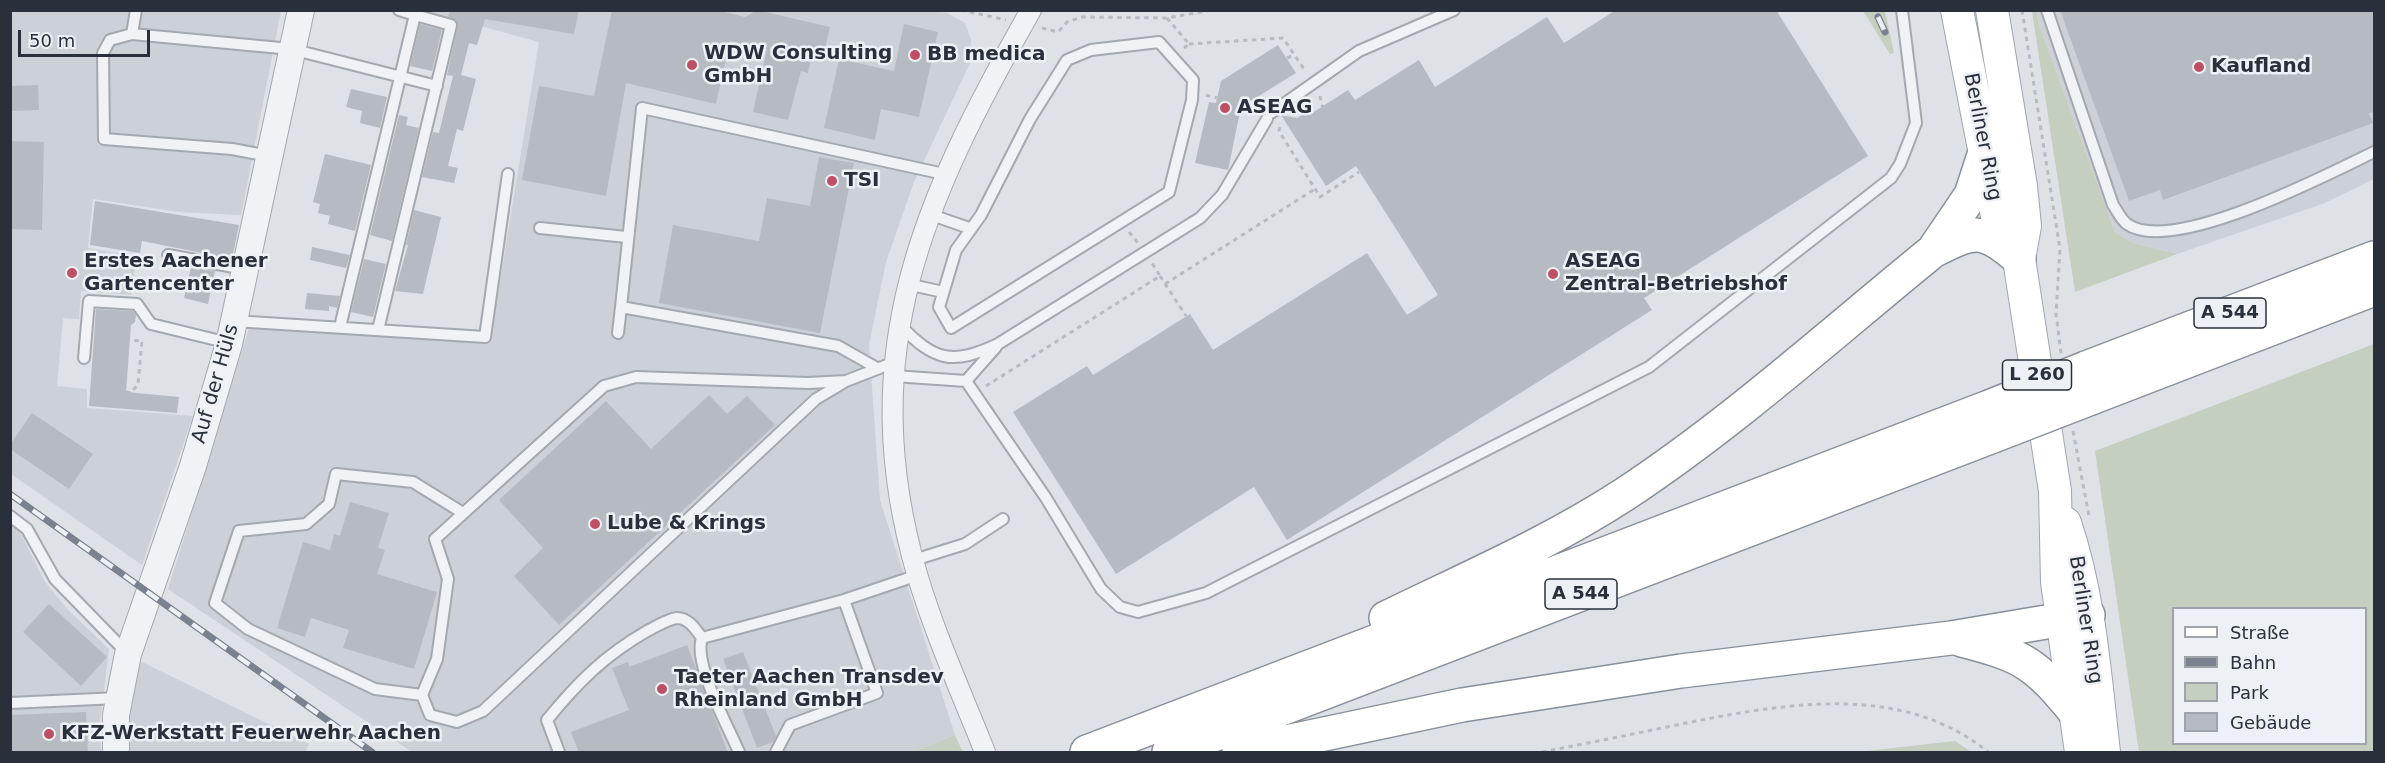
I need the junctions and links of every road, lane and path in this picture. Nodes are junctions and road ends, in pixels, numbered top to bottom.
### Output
1 (301, 10) edge
2 (399, 10) edge
3 (961, 10) edge
4 (1212, 10) edge
5 (1454, 10) edge
6 (1902, 10) edge
7 (1957, 10) edge
8 (1992, 10) edge
9 (2022, 10) edge
10 (2047, 10) edge
11 (136, 11) edge
12 (415, 15) junction
13 (1027, 17) edge
14 (1167, 18) junction
15 (132, 34) junction
16 (1189, 44) junction
17 (291, 49) junction
18 (1294, 55) junction
19 (1174, 58) junction
20 (1287, 58) dead end
21 (400, 76) junction
22 (1313, 83) junction
23 (437, 86) junction
24 (1323, 109) dead end
25 (1281, 122) dead end
26 (1984, 152) junction
27 (2374, 152) edge
28 (269, 156) junction
29 (1359, 172) dead end
30 (508, 174) dead end
31 (945, 174) junction
32 (1315, 189) junction
33 (929, 214) junction
34 (1122, 222) junction
35 (540, 228) dead end
36 (969, 228) junction
37 (626, 237) junction
38 (2060, 249) dead end
39 (1933, 251) junction
40 (1145, 253) junction
41 (168, 255) dead end
42 (2374, 258) edge
43 (2019, 259) junction
44 (245, 269) junction
45 (1160, 276) junction
46 (907, 284) junction
47 (1165, 284) junction
48 (2374, 290) edge
49 (943, 292) junction
50 (621, 306) junction
51 (1186, 316) dead end
52 (900, 324) junction
53 (340, 327) junction
54 (378, 330) junction
55 (232, 332) junction
56 (618, 333) dead end
57 (130, 340) dead end
58 (998, 344) junction
59 (84, 358) dead end
60 (888, 369) junction
61 (846, 381) junction
62 (966, 381) junction
63 (2089, 383) junction
64 (126, 392) dead end
65 (974, 393) junction
66 (1991, 422) junction
67 (463, 513) junction
68 (10, 516) edge
69 (1003, 519) dead end
70 (916, 568) junction
71 (844, 600) junction
72 (2075, 617) junction
73 (702, 638) junction
74 (1951, 638) junction
75 (128, 654) junction
76 (1272, 682) junction
77 (422, 695) junction
78 (119, 698) junction
79 (10, 703) edge
80 (2076, 713) junction
81 (116, 753) edge
82 (559, 753) edge
83 (739, 753) edge
84 (776, 753) edge
85 (985, 753) edge
86 (1087, 753) edge
87 (1169, 753) edge
88 (1239, 753) edge
89 (1542, 753) edge
90 (1988, 753) edge
91 (2080, 753) edge
92 (2104, 753) edge

1 - 17 street, Auf der Hüls
2 - 12 lane
3 - 13 path
4 - 14 path
5 - 22 lane
6 - 65 lane
7 - 26 main road, Berliner Ring / L 260
8 - 43 main road, Berliner Ring / L 260
9 - 38 path
10 - 27 lane
11 - 15 lane
12 - 21 lane
12 - 23 lane
13 - 14 path
13 - 31 street
14 - 16 path
15 - 17 lane
15 - 28 lane
16 - 18 path
16 - 19 path
17 - 21 lane
17 - 28 street, Auf der Hüls
18 - 20 path
18 - 22 path
19 - 34 lane
19 - 36 lane
21 - 23 lane
21 - 53 lane
22 - 24 path
22 - 40 lane
23 - 54 lane
25 - 32 path
26 - 39 highway
26 - 43 main road, Berliner Ring / L 260
28 - 44 street, Auf der Hüls
29 - 32 path
30 - 54 lane
31 - 33 street
31 - 37 lane
32 - 47 path
33 - 36 lane
33 - 46 street
34 - 40 path
34 - 49 lane
35 - 37 lane
36 - 49 lane
37 - 50 lane
39 - 43 highway
39 - 76 highway
40 - 45 path
40 - 58 lane
41 - 44 lane
42 - 63 highway, A 544
43 - 72 main road, Berliner Ring / L 260
44 - 55 street, Auf der Hüls
45 - 47 path
45 - 65 path
46 - 49 lane
46 - 52 street
47 - 51 path
48 - 63 highway, A 544
50 - 56 lane
50 - 60 lane
52 - 58 lane
52 - 60 street
53 - 54 lane
53 - 55 lane
55 - 59 lane
55 - 75 street, Auf der Hüls
57 - 64 path
58 - 62 lane
60 - 61 lane
60 - 62 lane
60 - 70 street
61 - 67 lane
61 - 77 lane
62 - 65 lane
63 - 66 highway, A 544, bridge
66 - 76 highway, A 544
66 - 87 highway, A 544
67 - 77 lane
67 - 77 lane
68 - 75 lane
69 - 70 lane
70 - 71 lane
70 - 85 street
71 - 73 lane
71 - 84 lane
72 - 74 highway
72 - 80 main road, Berliner Ring / L 260
72 - 92 main road, Berliner Ring / L 260
73 - 82 lane
73 - 83 lane
74 - 80 highway
74 - 88 highway
75 - 78 street, Auf der Hüls
76 - 86 highway, A 544
78 - 79 lane
78 - 81 street, Auf der Hüls
80 - 91 main road, Berliner Ring / L 260
89 - 90 path

